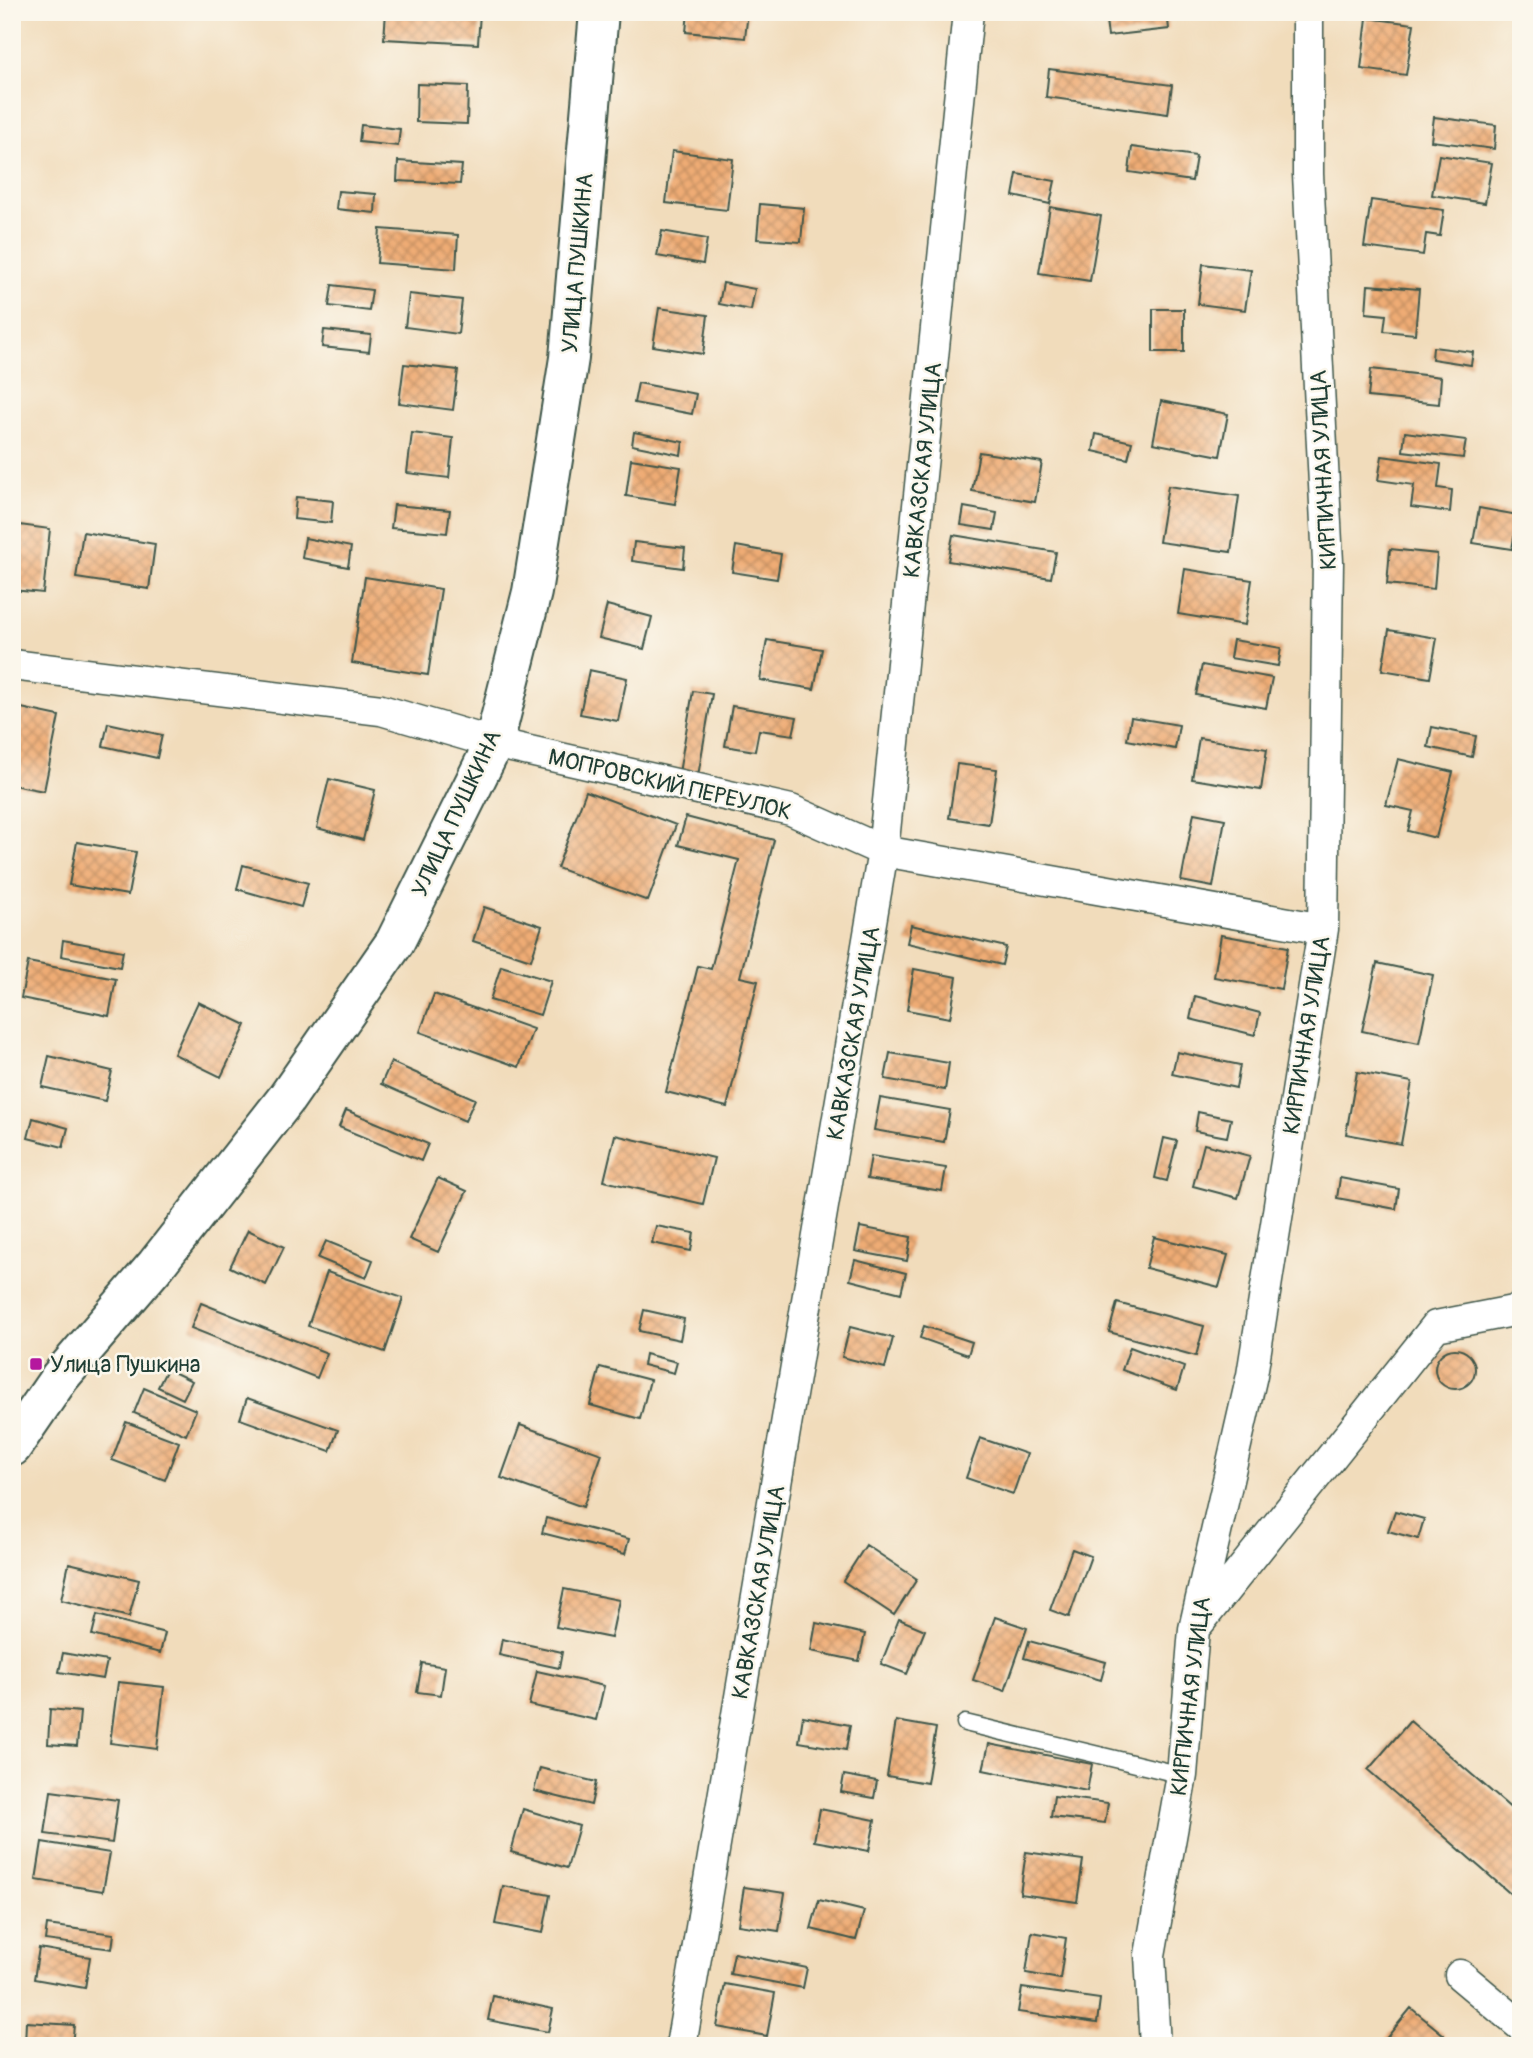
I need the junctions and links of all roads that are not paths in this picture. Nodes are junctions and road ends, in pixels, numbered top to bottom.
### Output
1 (599, 12) edge
2 (968, 12) edge
3 (1308, 12) edge
4 (12, 665) edge
5 (494, 743) junction
6 (883, 851) junction
7 (1323, 929) junction
8 (1521, 1306) edge
9 (12, 1447) edge
10 (1194, 1629) junction
11 (965, 1723) dead end
12 (1182, 1775) junction
13 (1460, 1975) dead end
14 (1521, 2026) edge
15 (681, 2046) edge
16 (1155, 2046) edge

1 - 5 main road, УЛИЦА ПУШКИНА
2 - 6 street, КАВКАЗСКАЯ УЛИЦА
3 - 7 street, КИРПИЧНАЯ УЛИЦА
4 - 5 street, МОПРОВСКИЙ ПЕРЕУЛОК
5 - 6 street, МОПРОВСКИЙ ПЕРЕУЛОК
5 - 9 main road, УЛИЦА ПУШКИНА
6 - 7 street, МОПРОВСКИЙ ПЕРЕУЛОК
6 - 15 street, КАВКАЗСКАЯ УЛИЦА
7 - 10 street, КИРПИЧНАЯ УЛИЦА
8 - 10 street
10 - 12 street, КИРПИЧНАЯ УЛИЦА
11 - 12 lane
12 - 16 street, КИРПИЧНАЯ УЛИЦА
13 - 14 street

